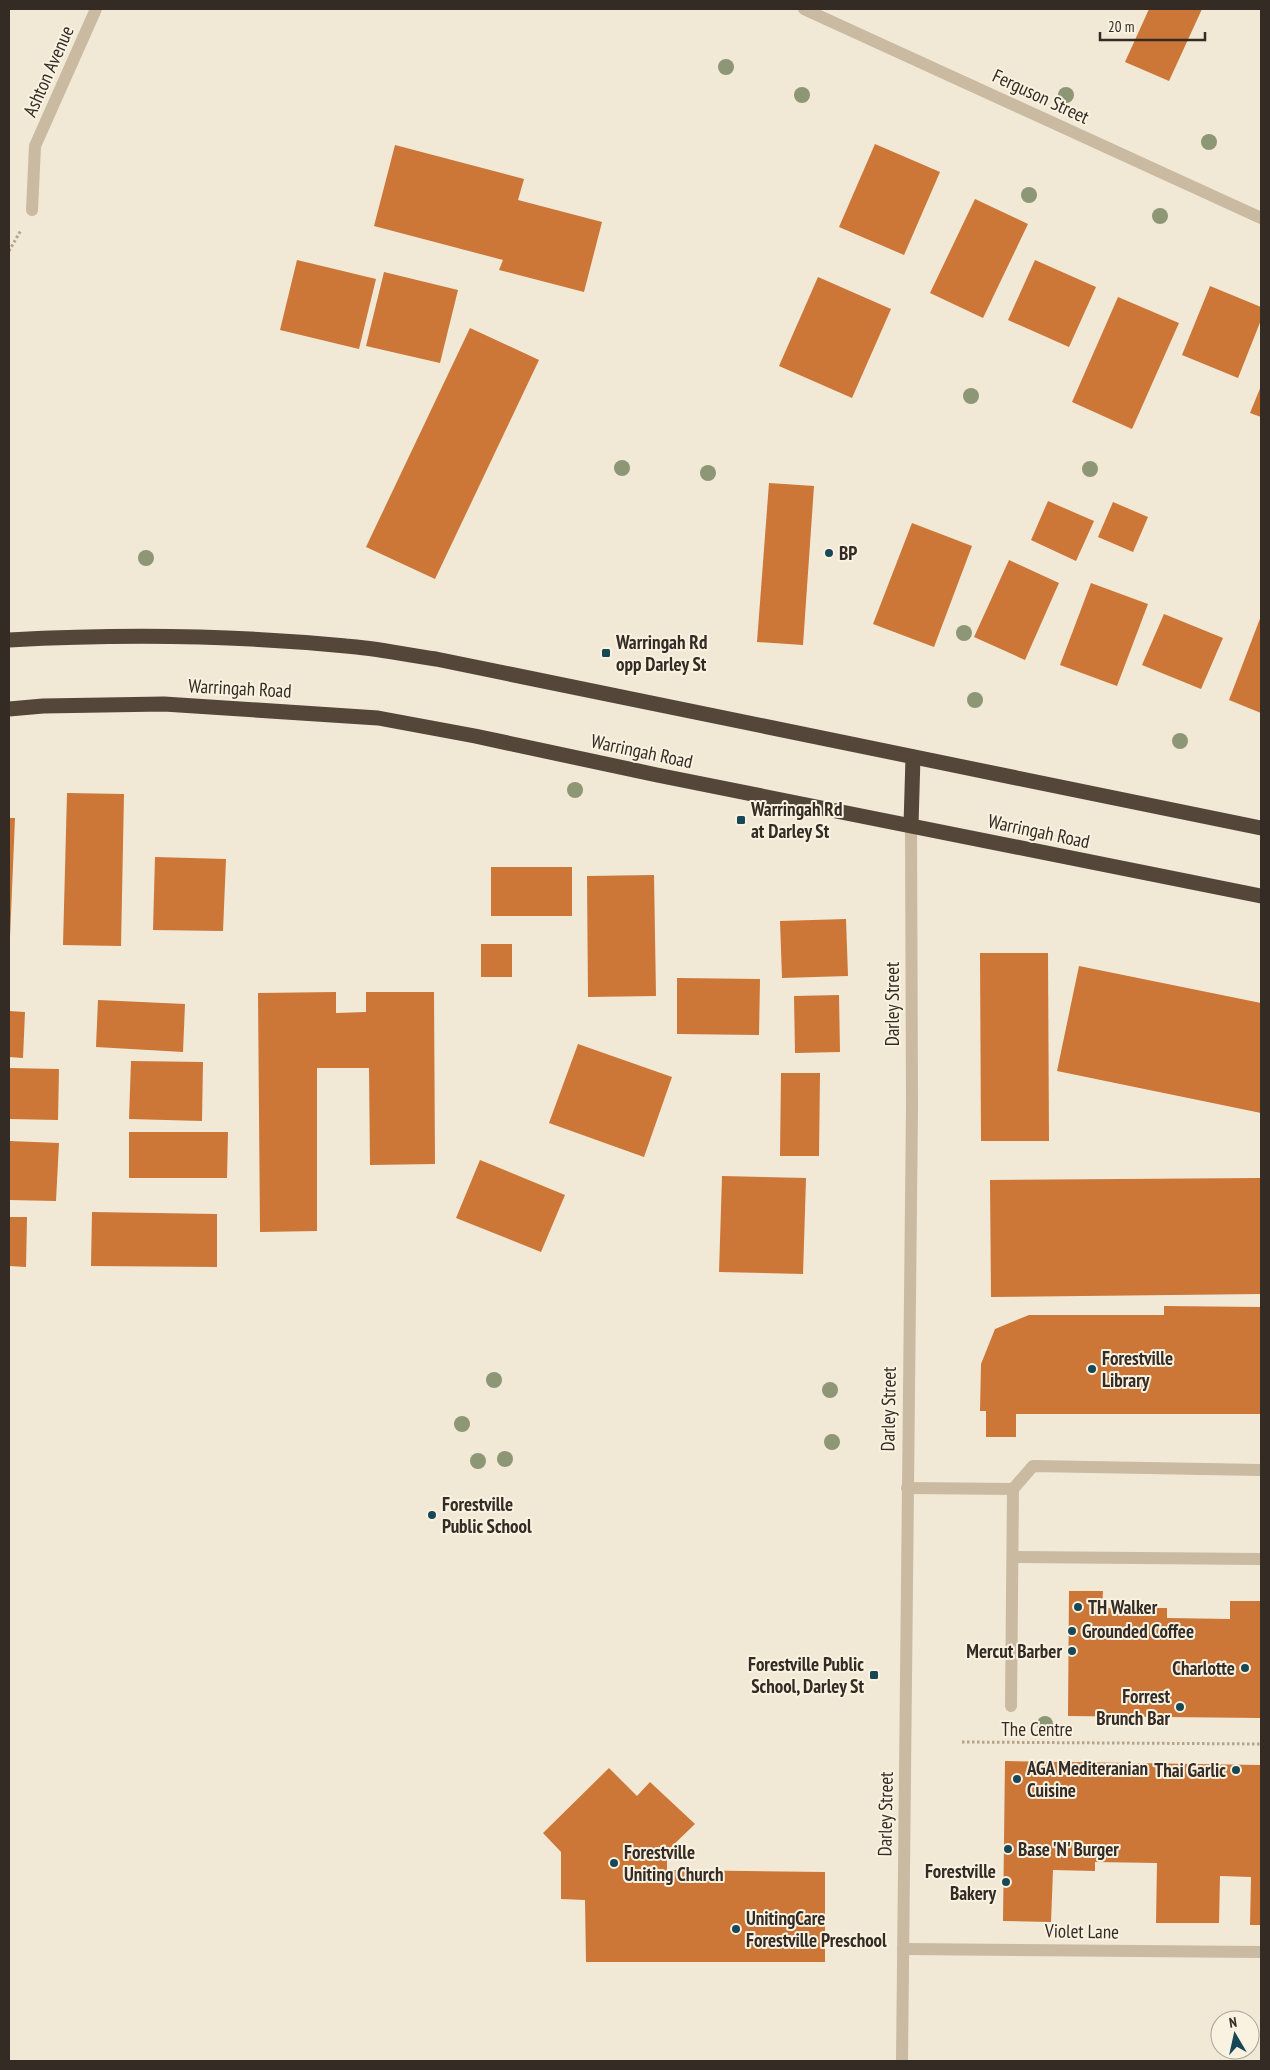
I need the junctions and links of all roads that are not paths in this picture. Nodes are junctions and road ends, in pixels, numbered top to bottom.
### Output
1 (96, 9) edge
2 (804, 9) edge
3 (32, 210) dead end
4 (1261, 218) edge
5 (9, 640) edge
6 (9, 709) edge
7 (913, 757) junction
8 (911, 825) junction
9 (1261, 828) edge
10 (1261, 896) edge
11 (1261, 1470) edge
12 (907, 1488) junction
13 (1013, 1489) junction
14 (1013, 1557) junction
15 (1261, 1559) edge
16 (1011, 1706) dead end
17 (903, 1949) junction
18 (1261, 1952) edge
19 (902, 2061) edge

1 - 3 street, Ashton Avenue
2 - 4 street, Ferguson Street
5 - 7 highway
6 - 8 highway, Warringah Road
7 - 8 highway, Darley Street
7 - 9 highway
8 - 10 highway, Warringah Road
8 - 12 street, Darley Street
11 - 13 street
12 - 13 street
12 - 17 street, Darley Street
13 - 14 street
14 - 15 street
14 - 16 street
17 - 18 street, Violet Lane
17 - 19 street, Darley Street

